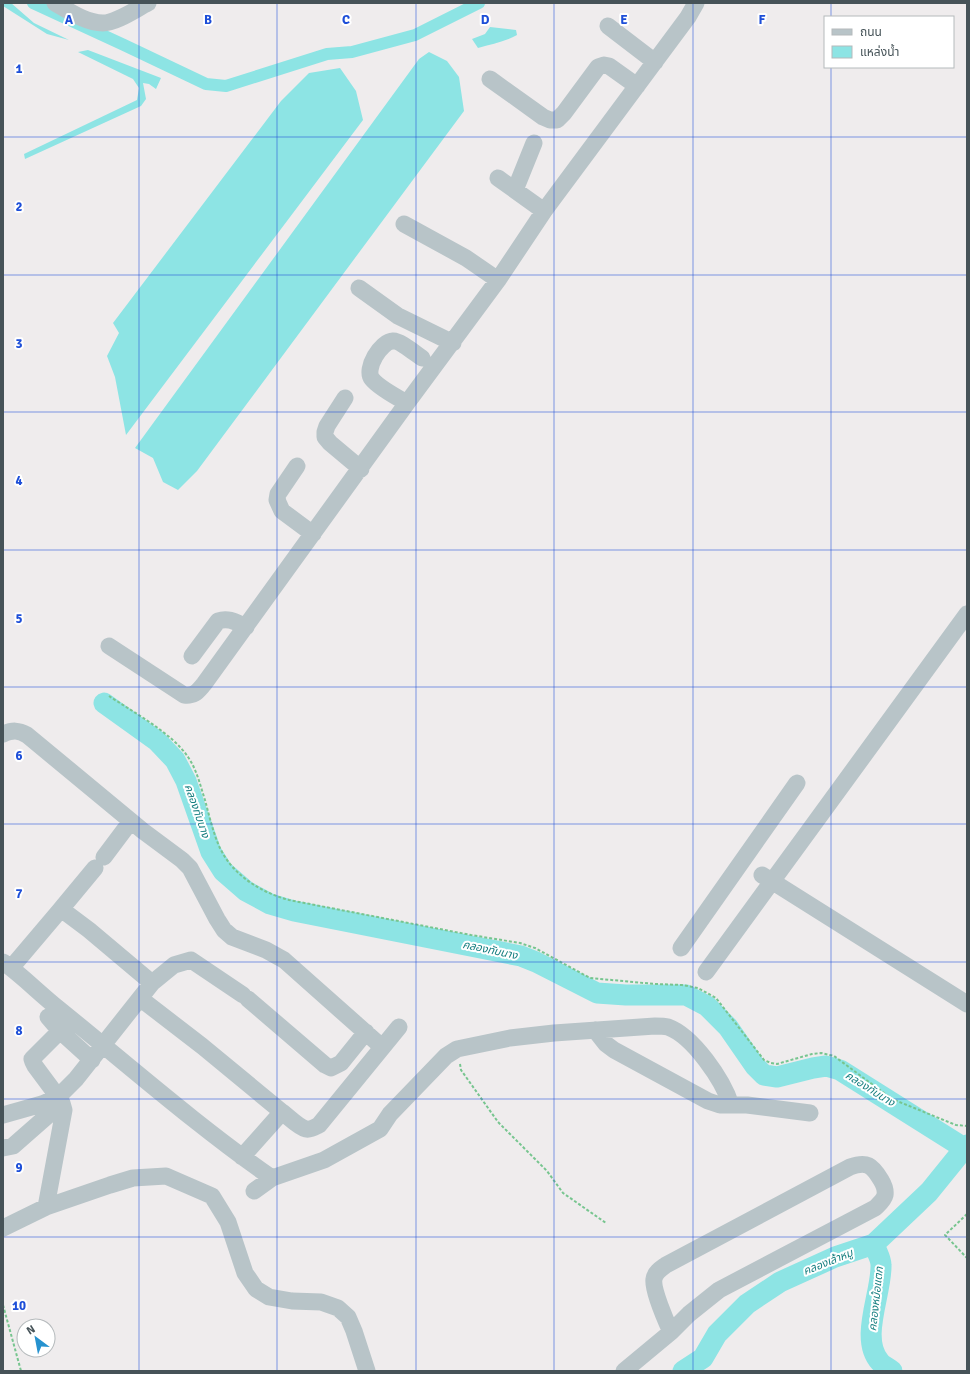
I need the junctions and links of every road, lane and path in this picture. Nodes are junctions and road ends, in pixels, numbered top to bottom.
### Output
1 (55, 3) edge
2 (148, 3) edge
3 (696, 3) edge
4 (126, 8) edge
5 (608, 26) dead end
6 (655, 62) junction
7 (490, 79) dead end
8 (637, 86) junction
9 (534, 143) dead end
10 (498, 178) dead end
11 (515, 190) junction
12 (544, 210) junction
13 (404, 224) dead end
14 (498, 280) junction
15 (359, 288) dead end
16 (453, 343) junction
17 (422, 358) dead end
18 (345, 398) dead end
19 (407, 403) junction
20 (297, 466) dead end
21 (361, 469) junction
22 (313, 534) junction
23 (965, 620) edge
24 (246, 627) junction
25 (109, 646) dead end
26 (192, 656) dead end
27 (109, 696) dead end
28 (3, 734) edge
29 (797, 783) dead end
30 (131, 821) junction
31 (743, 861) junction
32 (764, 877) junction
33 (61, 909) junction
34 (681, 948) dead end
35 (7, 965) edge
36 (706, 972) dead end
37 (152, 983) junction
38 (141, 999) junction
39 (967, 1004) edge
40 (48, 1017) dead end
41 (399, 1027) dead end
42 (595, 1030) junction
43 (60, 1031) junction
44 (366, 1032) junction
45 (104, 1046) junction
46 (382, 1047) junction
47 (457, 1049) junction
48 (92, 1060) junction
49 (60, 1100) junction
50 (731, 1105) junction
51 (282, 1112) junction
52 (810, 1113) dead end
53 (3, 1115) edge
54 (967, 1126) edge
55 (3, 1148) edge
56 (242, 1157) junction
57 (272, 1178) junction
58 (254, 1190) dead end
59 (46, 1207) junction
60 (967, 1214) edge
61 (606, 1223) dead end
62 (3, 1228) edge
63 (967, 1258) edge
64 (3, 1305) edge
65 (671, 1332) junction
66 (21, 1371) edge
67 (367, 1371) edge
68 (624, 1371) edge

1 - 4 street
2 - 4 street
3 - 6 street
5 - 6 street
6 - 8 street
7 - 8 street
8 - 12 street
9 - 11 street
10 - 11 street
11 - 12 street
12 - 14 street
13 - 14 street
14 - 16 street
15 - 16 street
16 - 19 street
17 - 19 street
18 - 21 street
19 - 21 street
20 - 22 street
21 - 22 street
22 - 24 street
23 - 32 street
24 - 25 street
24 - 26 street
27 - 54 path
28 - 30 street
29 - 31 street
30 - 33 street
30 - 44 street
31 - 32 street
31 - 34 street
32 - 36 street
32 - 39 street
33 - 35 street
33 - 37 street
35 - 45 street
37 - 38 street
37 - 44 street
38 - 45 street
38 - 51 street
40 - 43 street
41 - 46 street
42 - 47 street
42 - 50 street
42 - 50 street
43 - 48 street
43 - 49 street
44 - 46 street
45 - 48 street
45 - 56 street
46 - 51 street
47 - 57 street
47 - 61 path
48 - 49 street
49 - 53 street
49 - 55 street
49 - 59 street
50 - 52 street
51 - 56 street
56 - 57 street
57 - 58 street
59 - 62 street
59 - 67 street
60 - 63 path
64 - 66 path
65 - 65 street
65 - 68 street

